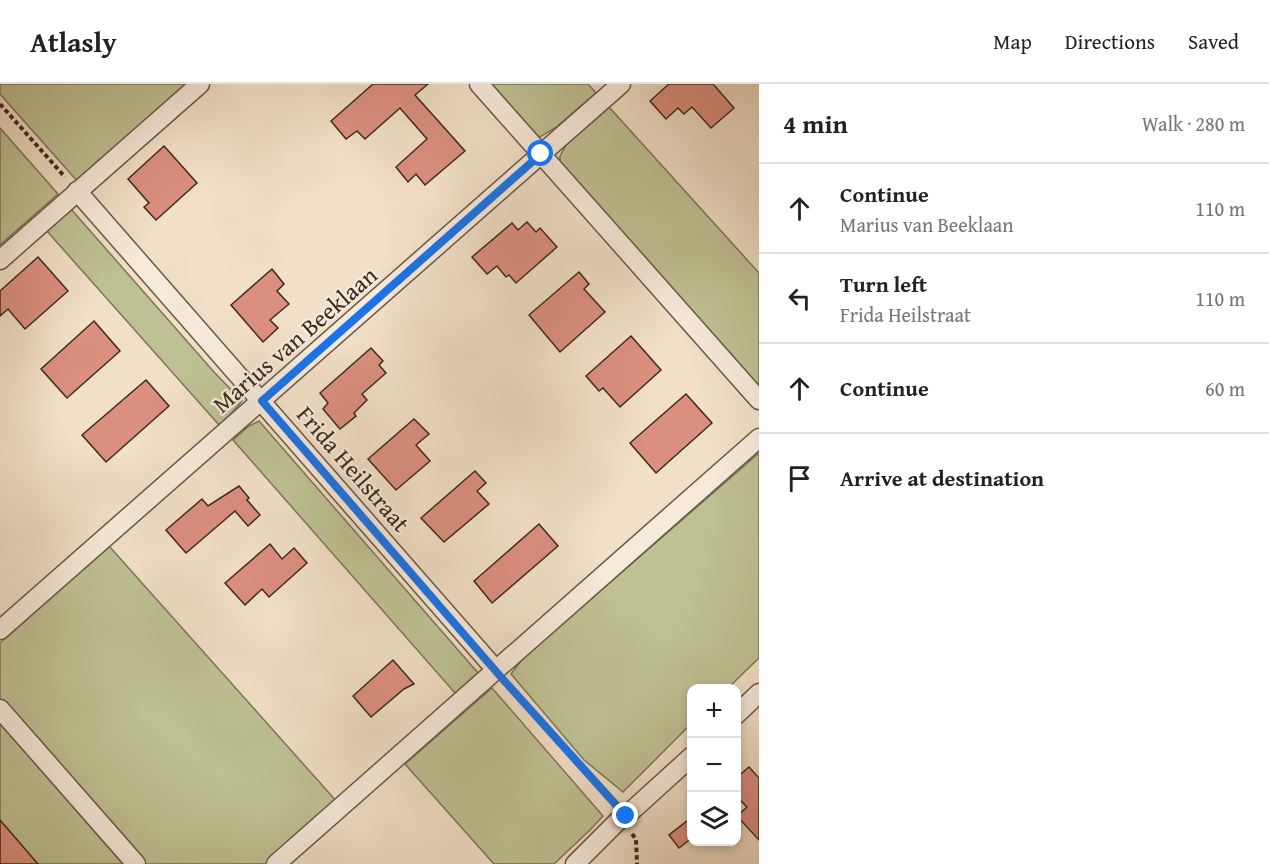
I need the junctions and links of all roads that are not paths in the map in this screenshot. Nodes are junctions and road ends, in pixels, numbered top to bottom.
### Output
1 (200, 84) edge
2 (479, 84) edge
3 (621, 84) edge
4 (541, 154) junction
5 (77, 191) junction
6 (0, 260) edge
7 (759, 400) edge
8 (262, 401) junction
9 (759, 438) edge
10 (0, 630) edge
11 (496, 670) junction
12 (759, 693) edge
13 (0, 709) edge
14 (741, 710) edge
15 (687, 760) edge
16 (136, 864) edge
17 (276, 864) edge
18 (575, 864) edge

1 - 5 street
2 - 4 street
3 - 4 street, Marius van Beeklaan
4 - 7 street
4 - 8 street, Marius van Beeklaan
5 - 6 street
5 - 8 street, Frida Heilstraat
8 - 10 street, Marius van Beeklaan
8 - 11 street, Frida Heilstraat
9 - 11 street
11 - 17 street
12 - 14 street
13 - 16 street
15 - 18 street

